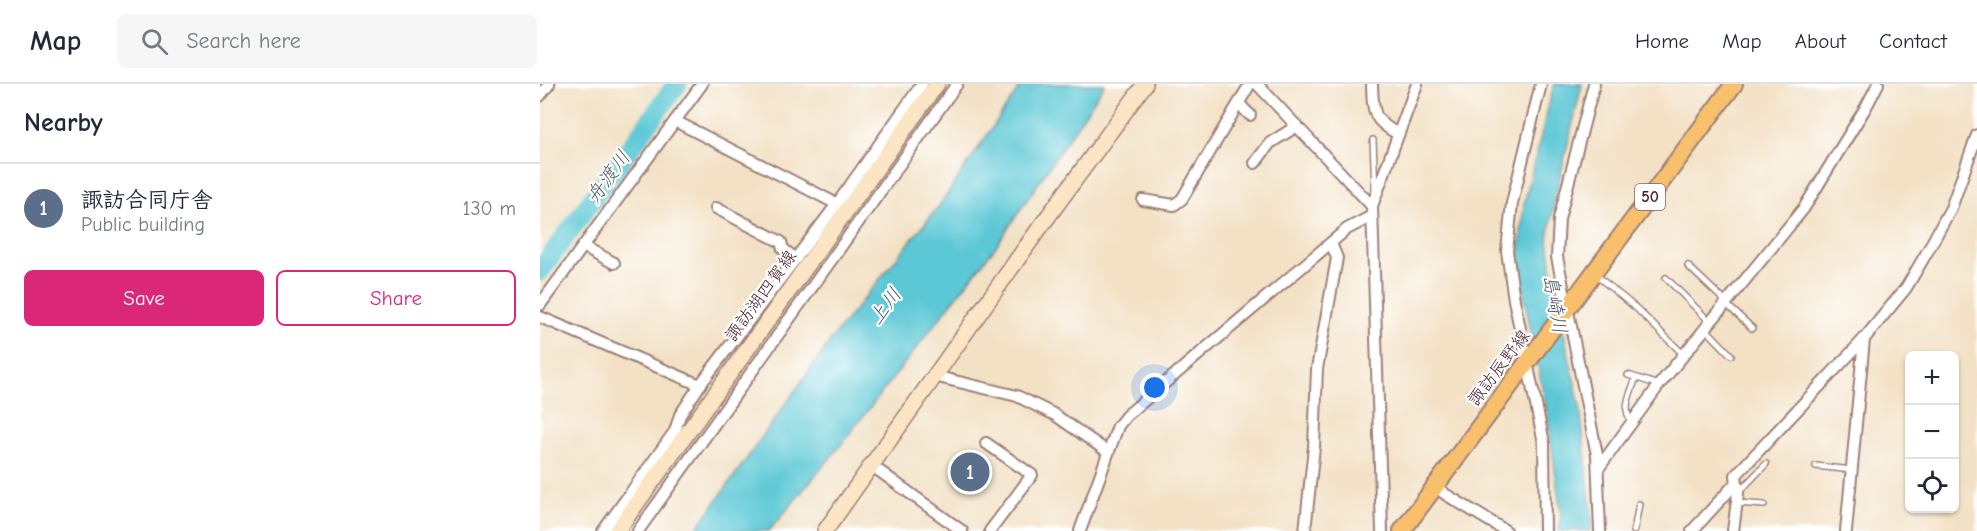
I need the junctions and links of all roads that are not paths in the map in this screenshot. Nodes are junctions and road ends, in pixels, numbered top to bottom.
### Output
1 (549, 84) edge
2 (702, 84) edge
3 (922, 84) edge
4 (937, 84) edge
5 (957, 84) edge
6 (1145, 84) edge
7 (1250, 84) edge
8 (1257, 84) edge
9 (1372, 84) edge
10 (1417, 84) edge
11 (1541, 84) edge
12 (1594, 84) edge
13 (1734, 84) edge
14 (1878, 84) edge
15 (540, 96) edge
16 (1239, 104) junction
17 (1251, 114) dead end
18 (675, 121) junction
19 (1297, 126) junction
20 (1398, 134) junction
21 (1977, 135) edge
22 (1373, 140) dead end
23 (1255, 163) dead end
24 (1143, 200) dead end
25 (837, 204) junction
26 (1373, 206) junction
27 (716, 208) dead end
28 (1331, 243) junction
29 (583, 246) junction
30 (796, 259) junction
31 (614, 262) dead end
32 (1688, 266) dead end
33 (1593, 274) junction
34 (1666, 278) dead end
35 (1725, 303) junction
36 (540, 305) edge
37 (1565, 313) junction
38 (540, 317) edge
39 (1707, 325) junction
40 (1752, 328) dead end
41 (1864, 339) junction
42 (1683, 354) junction
43 (1731, 355) dead end
44 (1529, 361) junction
45 (1628, 375) dead end
46 (934, 376) junction
47 (1636, 378) junction
48 (700, 385) junction
49 (1659, 385) junction
50 (1632, 422) junction
51 (986, 443) dead end
52 (1108, 452) junction
53 (1766, 464) dead end
54 (871, 465) junction
55 (1816, 466) dead end
56 (1598, 469) junction
57 (1852, 470) junction
58 (1436, 486) junction
59 (1737, 493) junction
60 (1639, 504) dead end
61 (1764, 505) dead end
62 (603, 531) edge
63 (617, 531) edge
64 (638, 531) edge
65 (825, 531) edge
66 (962, 531) edge
67 (990, 531) edge
68 (1080, 531) edge
69 (1305, 531) edge
70 (1382, 531) edge
71 (1402, 531) edge
72 (1506, 531) edge
73 (1545, 531) edge
74 (1600, 531) edge
75 (1634, 531) edge
76 (1692, 531) edge
77 (1733, 531) edge
78 (1846, 531) edge

1 - 15 street
2 - 18 street
3 - 25 street
4 - 63 street, 諏訪湖四賀線
5 - 64 street
6 - 46 street
7 - 16 street
8 - 19 street
9 - 20 street
10 - 20 street
11 - 44 street
12 - 37 street
13 - 33 main road, 諏訪辰野線 / 50
14 - 35 street
16 - 17 street
16 - 24 street
18 - 25 street
18 - 29 street
19 - 23 street
19 - 26 street
20 - 26 street
21 - 41 street
22 - 26 lane
25 - 30 street
26 - 28 street
26 - 70 street
27 - 30 street
28 - 52 street
28 - 69 street
29 - 31 street
29 - 36 street
30 - 48 street
32 - 35 lane
33 - 37 main road, 諏訪辰野線 / 50
33 - 42 lane
34 - 39 lane
35 - 39 street
35 - 40 lane
37 - 44 main road, 諏訪辰野線 / 50
37 - 56 street
38 - 48 street
39 - 42 street
39 - 43 lane
41 - 57 street
41 - 59 street
42 - 49 street
44 - 58 main road, 諏訪辰野線 / 50
44 - 73 street
45 - 47 lane
46 - 52 street
46 - 54 street
47 - 49 lane
47 - 50 lane
48 - 62 street
49 - 50 street
50 - 56 street
51 - 67 street
52 - 68 street
53 - 59 lane
54 - 65 street
54 - 66 street
55 - 57 lane
56 - 74 street
57 - 78 street
58 - 71 main road, 諏訪辰野線 / 50
58 - 72 street
59 - 61 lane
59 - 76 street
59 - 77 street
60 - 75 lane

